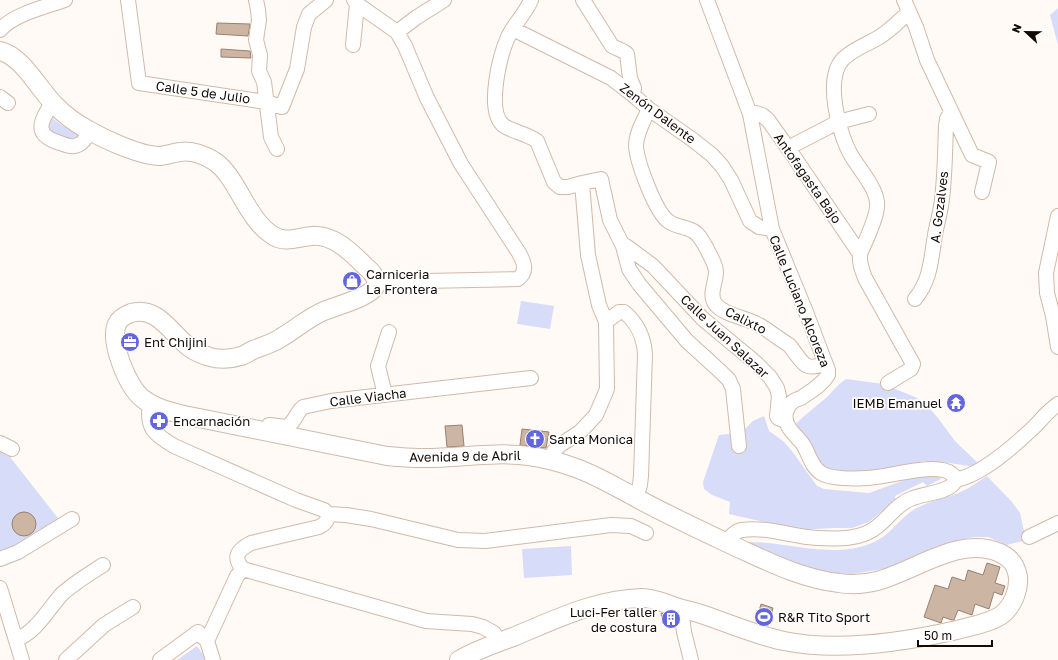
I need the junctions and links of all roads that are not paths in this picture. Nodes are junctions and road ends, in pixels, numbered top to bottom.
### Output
1 (65, 0) edge
2 (128, 0) edge
3 (256, 0) edge
4 (326, 0) edge
5 (444, 0) edge
6 (531, 0) edge
7 (584, 0) edge
8 (706, 0) edge
9 (356, 2) edge
10 (907, 6) edge
11 (513, 29) junction
12 (0, 30) edge
13 (397, 32) junction
14 (353, 45) dead end
15 (0, 51) edge
16 (633, 95) junction
17 (266, 102) junction
18 (52, 103) junction
19 (649, 109) junction
20 (951, 112) junction
21 (750, 114) junction
22 (869, 114) dead end
23 (838, 122) junction
24 (90, 131) junction
25 (788, 148) junction
26 (277, 149) dead end
27 (582, 183) junction
28 (982, 192) dead end
29 (1057, 225) edge
30 (772, 230) junction
31 (623, 246) junction
32 (860, 254) junction
33 (376, 282) junction
34 (915, 299) dead end
35 (606, 322) junction
36 (389, 332) dead end
37 (1058, 347) edge
38 (825, 363) junction
39 (531, 378) dead end
40 (888, 383) dead end
41 (385, 395) junction
42 (150, 404) junction
43 (1058, 404) edge
44 (216, 421) junction
45 (786, 421) junction
46 (739, 446) dead end
47 (551, 461) junction
48 (955, 480) junction
49 (636, 498) junction
50 (328, 514) junction
51 (72, 519) dead end
52 (1058, 523) edge
53 (646, 533) dead end
54 (1029, 537) dead end
55 (726, 542) junction
56 (0, 559) edge
57 (103, 565) dead end
58 (243, 569) junction
59 (0, 588) edge
60 (133, 607) dead end
61 (682, 609) junction
62 (16, 639) junction
63 (207, 641) junction
64 (498, 642) junction
65 (22, 660) edge
66 (66, 660) edge
67 (160, 660) edge
68 (212, 660) edge
69 (459, 660) edge
70 (691, 660) edge

1 - 12 street
2 - 17 street, Calle 5 de Julio
3 - 17 street
4 - 17 street, Calle 5 de Julio
5 - 13 street
6 - 11 street
7 - 16 street
8 - 21 street, Calle Luciano Alcoreza
9 - 13 street
9 - 14 street
10 - 20 street
10 - 23 street
11 - 16 street, Zenón Dalente
11 - 27 street
13 - 33 street
15 - 18 main road
16 - 19 street, Zenón Dalente
17 - 26 street
18 - 24 main road
18 - 24 street
19 - 30 street, Zenón Dalente
19 - 38 street, Calixto
20 - 28 street
20 - 34 street, A. Gozalves
21 - 25 street, Antofagasta Bajo
21 - 30 street, Calle Luciano Alcoreza
22 - 23 street
23 - 25 street
23 - 32 street
24 - 33 main road
25 - 32 street, Antofagasta Bajo
27 - 31 street
27 - 35 street
29 - 37 street
30 - 38 street, Calle Luciano Alcoreza
31 - 45 street, Calle Juan Salazar
31 - 46 street
32 - 40 street
33 - 42 main road, Avenida 9 de Abril
35 - 47 street
35 - 49 street
36 - 41 street
38 - 45 street, Calle Luciano Alcoreza
39 - 41 street, Calle Viacha
41 - 44 street, Calle Viacha
42 - 44 main road, Avenida 9 de Abril
42 - 50 street
43 - 48 street
44 - 47 main road, Avenida 9 de Abril
45 - 48 street
47 - 49 main road, Avenida 9 de Abril
48 - 55 street
49 - 55 main road, Avenida 9 de Abril
50 - 53 street
50 - 58 street
51 - 56 street
52 - 54 street
55 - 61 main road, Avenida 9 de Abril
57 - 62 street
58 - 63 street
58 - 64 street
59 - 62 street
60 - 66 street
61 - 64 main road, Avenida 9 de Abril
61 - 70 street
62 - 65 street
63 - 67 street
63 - 68 street
64 - 69 main road, Avenida 9 de Abril

